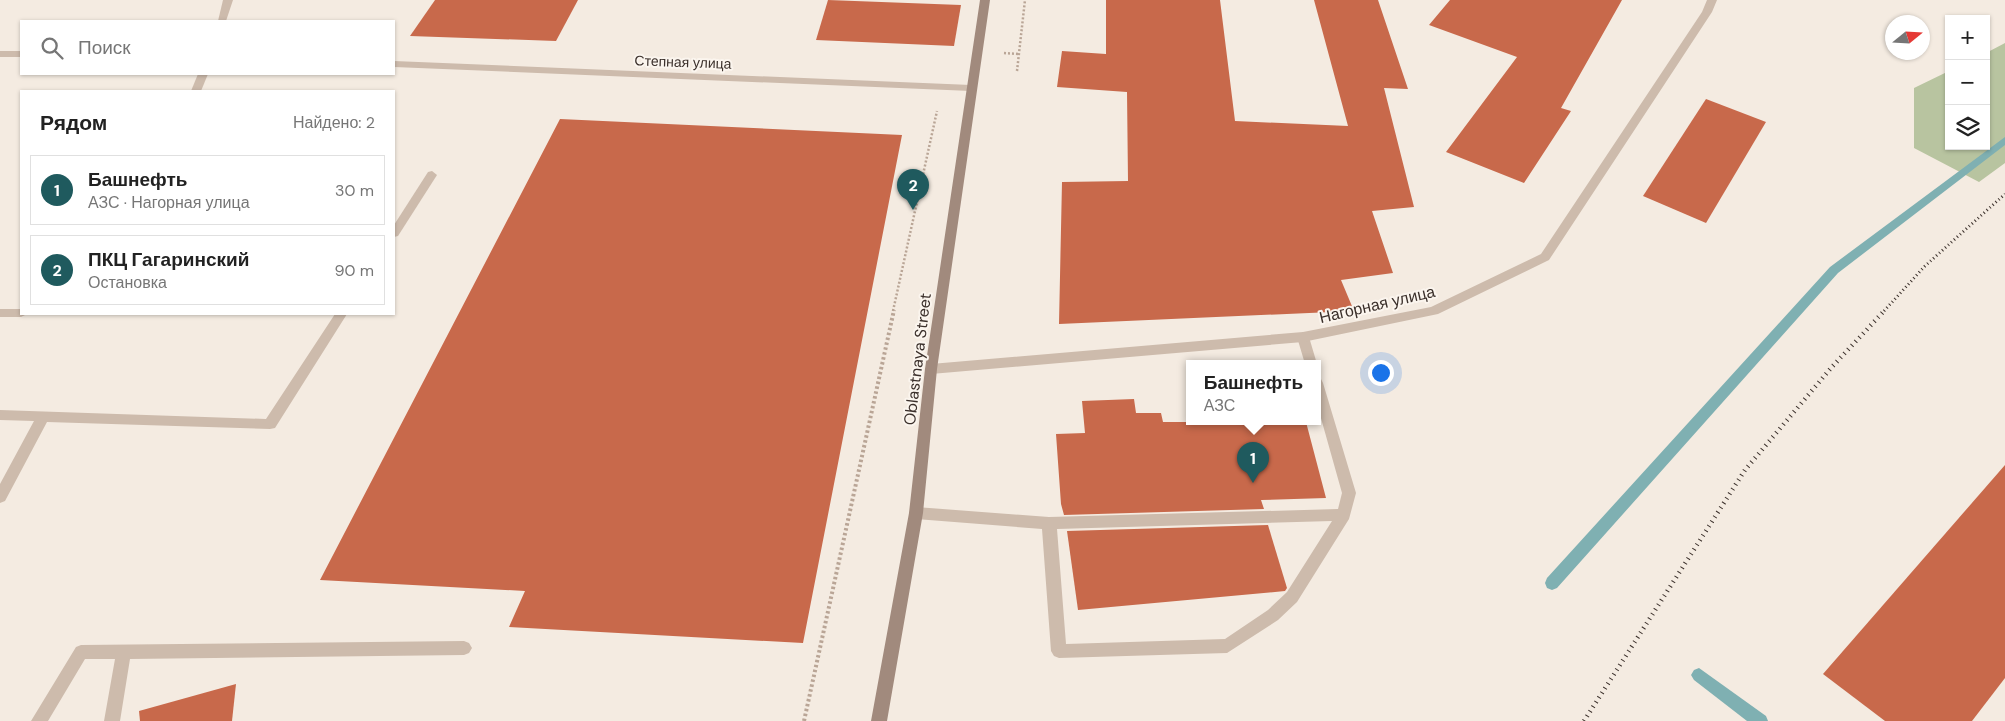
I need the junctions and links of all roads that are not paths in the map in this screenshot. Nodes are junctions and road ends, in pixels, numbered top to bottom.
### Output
1 (228, 0) edge
2 (985, 0) edge
3 (1712, 0) edge
4 (222, 20) edge
5 (0, 54) edge
6 (20, 54) edge
7 (395, 64) edge
8 (203, 75) edge
9 (971, 88) junction
10 (196, 90) edge
11 (432, 174) dead end
12 (395, 231) edge
13 (0, 313) edge
14 (20, 313) edge
15 (341, 315) edge
16 (1303, 337) junction
17 (1310, 360) edge
18 (930, 369) junction
19 (1321, 397) edge
20 (0, 415) edge
21 (43, 416) junction
22 (0, 497) edge
23 (916, 513) junction
24 (1344, 514) junction
25 (1050, 523) junction
26 (464, 648) dead end
27 (124, 651) junction
28 (39, 721) edge
29 (112, 721) edge
30 (879, 721) edge

1 - 4 street
2 - 9 main road, Oblastnaya Street
3 - 16 street, Нагорная улица
5 - 6 street
7 - 9 street, Степная улица
8 - 10 street
9 - 18 main road, Oblastnaya Street
11 - 12 street
13 - 14 street
15 - 21 street
16 - 17 street
16 - 18 street, Нагорная улица
18 - 23 main road, Oblastnaya Street
19 - 24 street
20 - 21 street
21 - 22 street
23 - 25 street
23 - 30 main road, Oblastnaya Street
24 - 25 street
24 - 25 street
26 - 27 street
27 - 28 street
27 - 29 street

